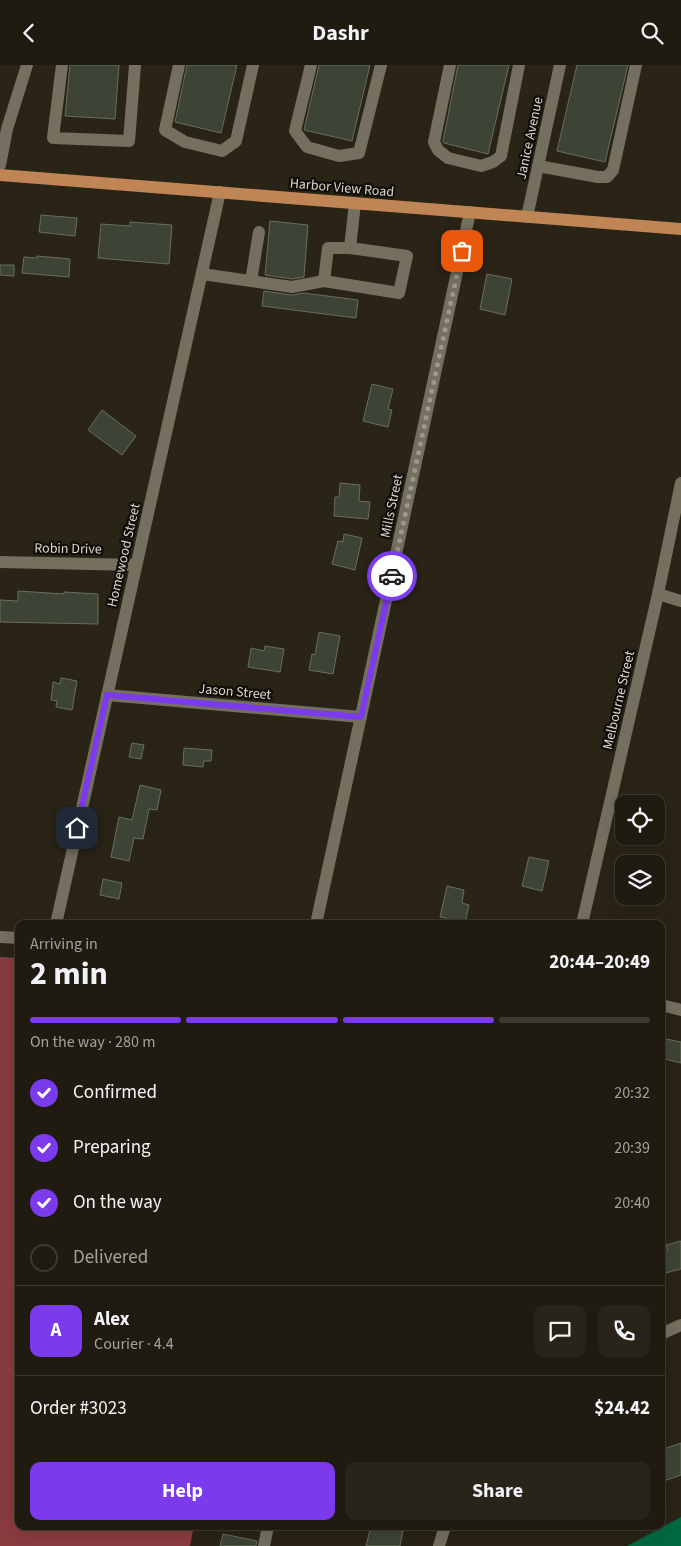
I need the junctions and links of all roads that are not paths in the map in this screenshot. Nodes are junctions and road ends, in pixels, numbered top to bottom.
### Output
1 (27, 65) edge
2 (62, 65) edge
3 (135, 65) edge
4 (179, 65) edge
5 (253, 65) edge
6 (311, 65) edge
7 (381, 65) edge
8 (450, 65) edge
9 (519, 65) edge
10 (560, 65) edge
11 (636, 65) edge
12 (4, 129) edge
13 (0, 165) edge
14 (538, 166) junction
15 (0, 175) edge
16 (220, 193) junction
17 (355, 203) junction
18 (470, 212) junction
19 (527, 217) junction
20 (681, 229) edge
21 (258, 232) dead end
22 (350, 248) junction
23 (202, 274) junction
24 (251, 281) junction
25 (324, 281) junction
26 (681, 483) edge
27 (0, 562) edge
28 (136, 565) junction
29 (658, 594) junction
30 (681, 601) edge
31 (107, 695) junction
32 (361, 717) junction
33 (57, 920) edge
34 (317, 920) edge
35 (583, 920) edge
36 (0, 937) edge
37 (15, 938) edge
38 (665, 1006) edge
39 (681, 1010) edge
40 (681, 1325) edge
41 (665, 1332) edge
42 (267, 1530) edge
43 (444, 1530) edge
44 (264, 1546) edge
45 (439, 1546) edge

1 - 12 street
2 - 3 street
4 - 5 street
6 - 7 street
8 - 9 street
10 - 14 street, Janice Avenue
11 - 14 street
12 - 13 street
14 - 19 street, Janice Avenue
15 - 16 main road, Harbor View Road
16 - 17 main road, Harbor View Road
16 - 23 street, Homewood Street
17 - 18 main road, Harbor View Road
17 - 22 street
18 - 19 main road, Harbor View Road
18 - 32 street, Mills Street
19 - 20 main road, Harbor View Road
21 - 24 street
22 - 25 street
22 - 25 street
23 - 24 street
23 - 28 street, Homewood Street
24 - 25 street
26 - 29 street, Melbourne Street
27 - 28 street, Robin Drive
28 - 31 street, Homewood Street
29 - 30 street
29 - 35 street, Melbourne Street
31 - 32 street, Jason Street
31 - 33 street, Homewood Street
32 - 34 street, Mills Street
36 - 37 street
38 - 39 street
40 - 41 street
42 - 44 street
43 - 45 street

